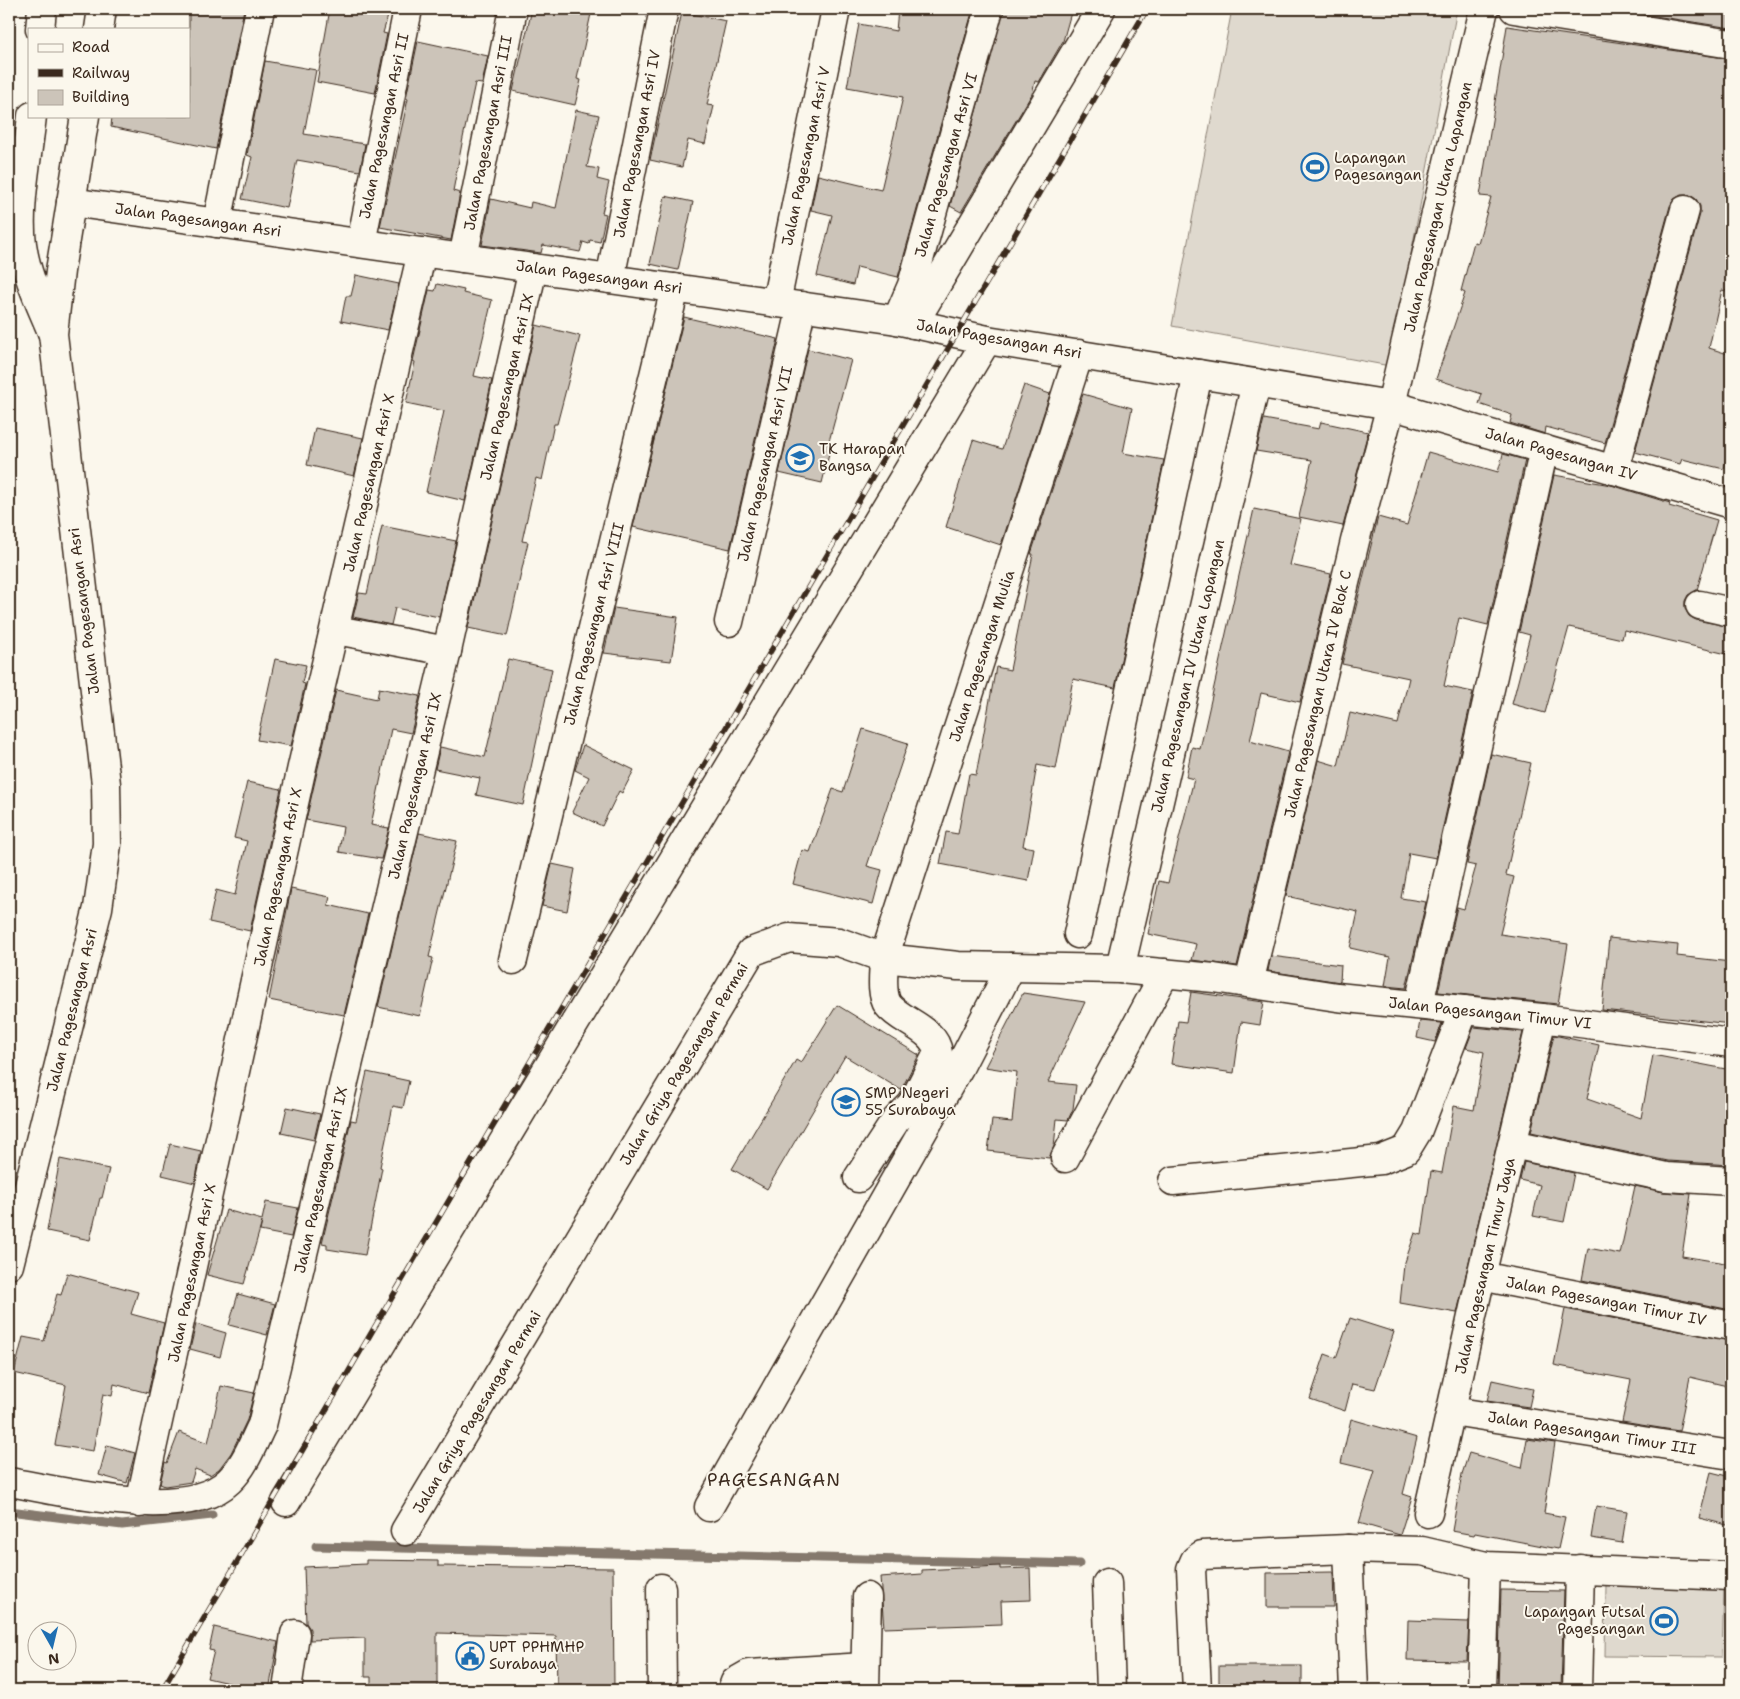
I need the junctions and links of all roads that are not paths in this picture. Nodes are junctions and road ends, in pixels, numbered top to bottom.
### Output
1 (42, 9) edge
2 (102, 9) edge
3 (260, 9) edge
4 (408, 9) edge
5 (514, 9) edge
6 (664, 9) edge
7 (836, 9) edge
8 (989, 9) edge
9 (1101, 9) edge
10 (1484, 9) edge
11 (1514, 9) edge
12 (1581, 15) edge
13 (40, 28) edge
14 (99, 28) edge
15 (1731, 44) edge
16 (32, 118) edge
17 (85, 118) edge
18 (71, 202) junction
19 (1685, 210) dead end
20 (217, 223) junction
21 (360, 243) junction
22 (422, 252) junction
23 (463, 258) junction
24 (533, 268) junction
25 (610, 279) junction
26 (675, 288) junction
27 (789, 304) junction
28 (905, 322) junction
29 (53, 334) junction
30 (987, 340) junction
31 (1079, 354) junction
32 (1198, 374) junction
33 (1256, 383) junction
34 (1391, 405) junction
35 (1544, 449) junction
36 (1614, 470) junction
37 (1731, 502) edge
38 (1700, 605) dead end
39 (1731, 612) edge
40 (729, 622) dead end
41 (336, 630) junction
42 (447, 652) junction
43 (1078, 934) dead end
44 (884, 958) junction
45 (513, 960) dead end
46 (1011, 967) junction
47 (1120, 969) junction
48 (1165, 973) junction
49 (1249, 983) junction
50 (1418, 1004) junction
51 (1464, 1010) junction
52 (1542, 1018) junction
53 (1731, 1043) edge
54 (1513, 1144) junction
55 (1065, 1158) dead end
56 (858, 1178) dead end
57 (1173, 1181) dead end
58 (1731, 1181) edge
59 (9, 1265) edge
60 (1481, 1276) junction
61 (1731, 1326) edge
62 (1452, 1411) junction
63 (1731, 1455) edge
64 (9, 1482) edge
65 (286, 1502) dead end
66 (140, 1503) junction
67 (709, 1507) dead end
68 (1428, 1514) dead end
69 (405, 1532) dead end
70 (1348, 1549) junction
71 (1486, 1566) junction
72 (1580, 1569) junction
73 (1731, 1576) edge
74 (1107, 1583) dead end
75 (661, 1588) dead end
76 (867, 1597) dead end
77 (294, 1634) dead end
78 (865, 1679) edge
79 (286, 1690) edge
80 (662, 1690) edge
81 (732, 1690) edge
82 (1111, 1690) edge
83 (1197, 1690) edge
84 (1354, 1690) edge
85 (1482, 1690) edge
86 (1577, 1690) edge

1 - 13 street
2 - 14 street
3 - 20 street
4 - 21 street, Jalan Pagesangan Asri II
5 - 23 street, Jalan Pagesangan Asri III
6 - 25 street, Jalan Pagesangan Asri IV
7 - 27 street, Jalan Pagesangan Asri V
8 - 28 street, Jalan Pagesangan Asri VI
9 - 28 street
10 - 34 street, Jalan Pagesangan Utara Lapangan
11 - 12 street
12 - 15 street
16 - 29 street
17 - 18 street
18 - 20 street, Jalan Pagesangan Asri
18 - 29 street, Jalan Pagesangan Asri
19 - 36 street
20 - 21 street, Jalan Pagesangan Asri
21 - 22 street, Jalan Pagesangan Asri
22 - 23 street, Jalan Pagesangan Asri
22 - 41 street, Jalan Pagesangan Asri X
23 - 24 street, Jalan Pagesangan Asri
24 - 25 street, Jalan Pagesangan Asri
24 - 42 street, Jalan Pagesangan Asri IX
25 - 26 street, Jalan Pagesangan Asri
26 - 27 street, Jalan Pagesangan Asri
26 - 45 street, Jalan Pagesangan Asri VIII
27 - 28 street, Jalan Pagesangan Asri
27 - 40 street, Jalan Pagesangan Asri VII
28 - 30 street, Jalan Pagesangan Asri
29 - 59 street, Jalan Pagesangan Asri
30 - 31 street, Jalan Pagesangan Asri
30 - 65 street
31 - 32 street, Jalan Pagesangan Asri
31 - 44 street, Jalan Pagesangan Mulia
32 - 33 street, Jalan Pagesangan Asri
32 - 43 street
33 - 34 street, Jalan Pagesangan Asri
33 - 47 street, Jalan Pagesangan IV Utara Lapangan
34 - 35 street, Jalan Pagesangan IV
34 - 49 street, Jalan Pagesangan Utara IV Blok C
35 - 36 street, Jalan Pagesangan IV
35 - 50 street
36 - 37 street, Jalan Pagesangan IV
38 - 39 street
41 - 42 street
41 - 66 street, Jalan Pagesangan Asri X
42 - 66 street, Jalan Pagesangan Asri IX
44 - 46 street, Jalan Griya Pagesangan Permai
44 - 56 street, Jalan Pagesangan Mulia
44 - 69 street, Jalan Griya Pagesangan Permai
46 - 47 street, Jalan Griya Pagesangan Permai
46 - 67 street
47 - 48 street, Jalan Griya Pagesangan Permai
48 - 49 street, Jalan Griya Pagesangan Permai
48 - 55 street
49 - 50 street, Jalan Pagesangan Timur VI
50 - 51 street, Jalan Pagesangan Timur VI
51 - 52 street, Jalan Pagesangan Timur VI
51 - 57 street
52 - 53 street, Jalan Pagesangan Timur VI
52 - 54 street, Jalan Pagesangan Timur Jaya
54 - 58 street
54 - 60 street, Jalan Pagesangan Timur Jaya
60 - 61 street, Jalan Pagesangan Timur IV
60 - 62 street, Jalan Pagesangan Timur Jaya
62 - 63 street, Jalan Pagesangan Timur III
62 - 68 street, Jalan Pagesangan Timur Jaya
64 - 66 street, Jalan Pagesangan Asri IX
70 - 71 street
70 - 83 street
70 - 84 street
71 - 72 street
71 - 85 street
72 - 73 street
72 - 86 street
74 - 82 street
75 - 80 street
76 - 78 street
77 - 79 street
78 - 81 street

